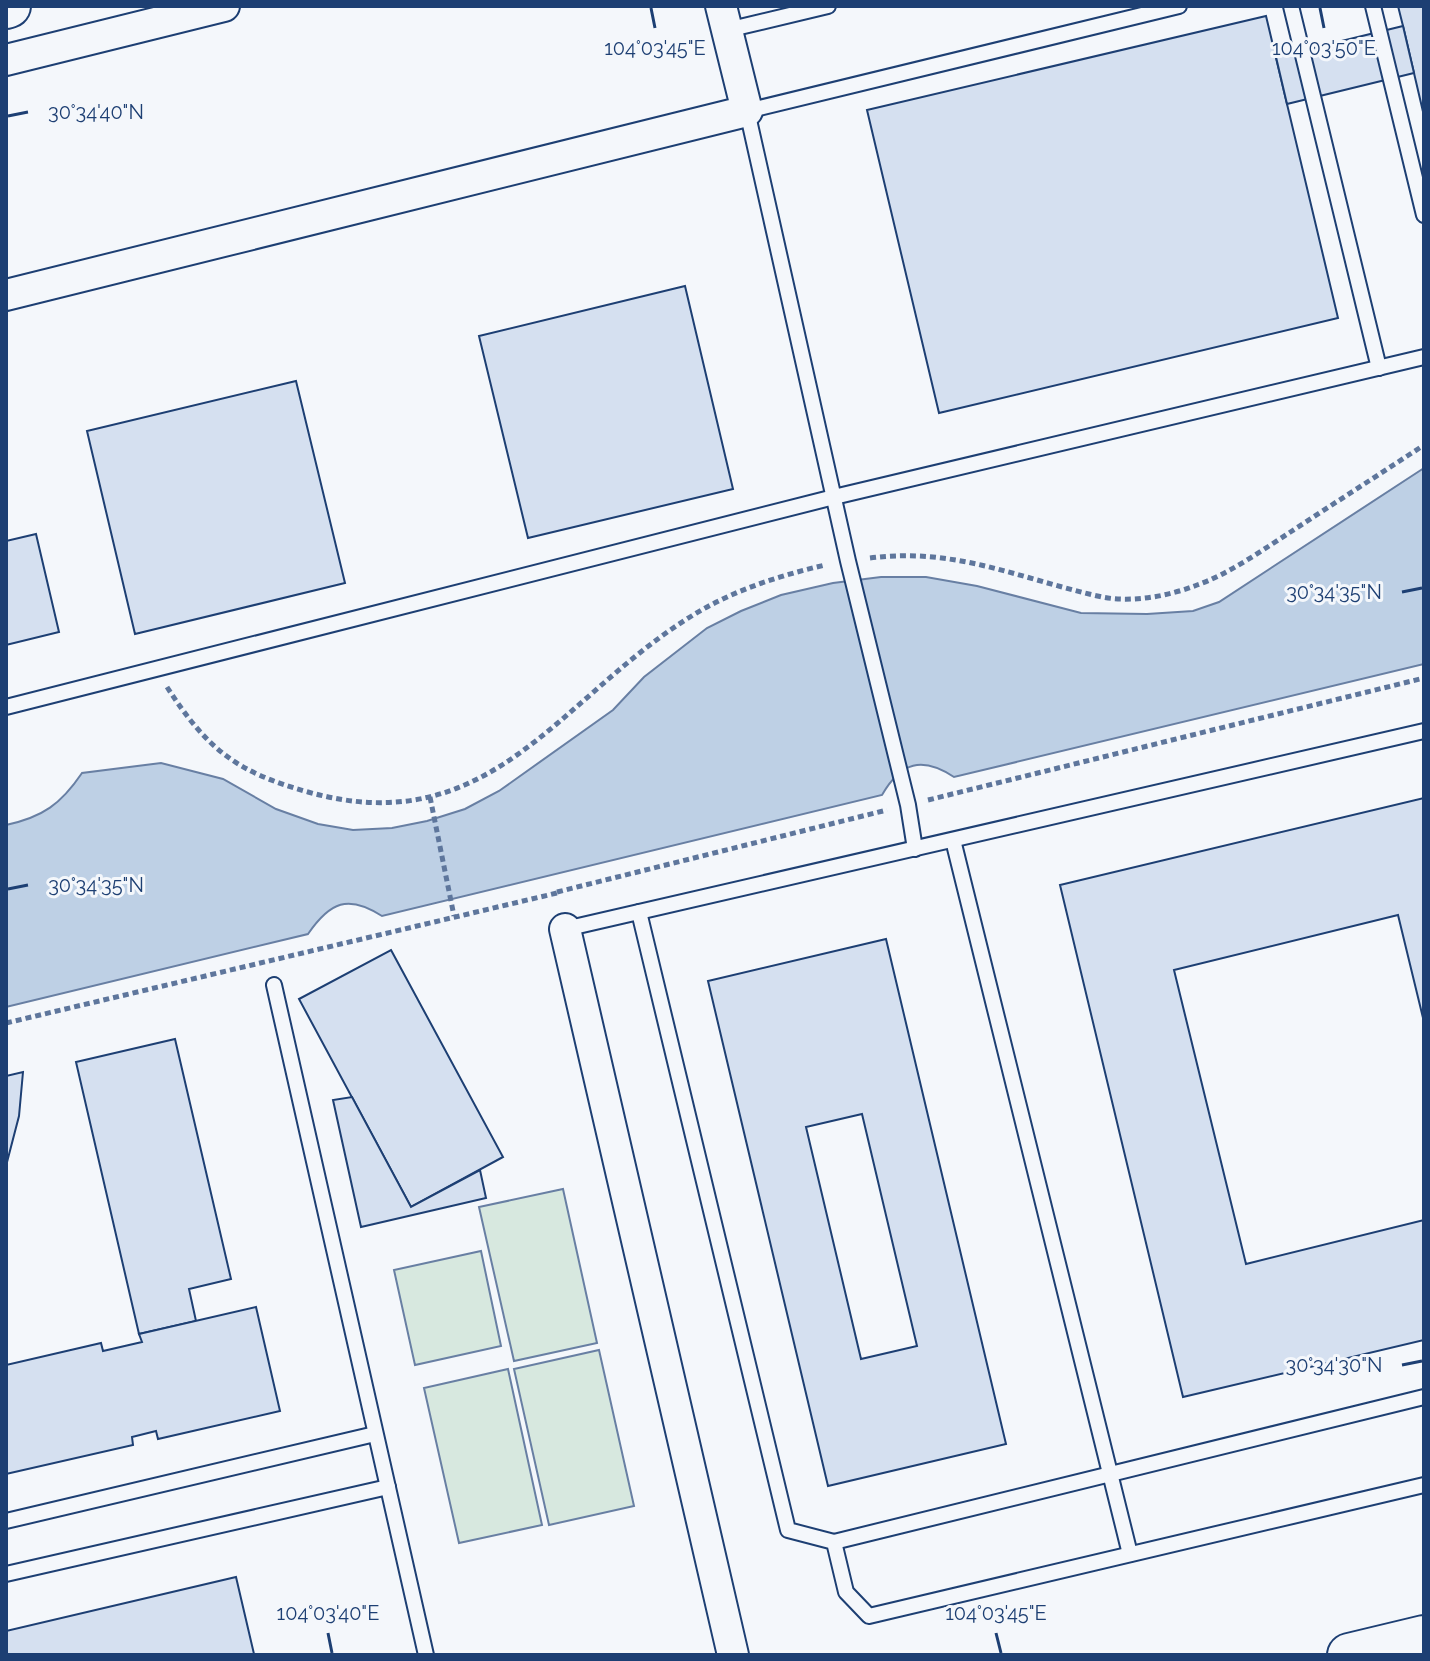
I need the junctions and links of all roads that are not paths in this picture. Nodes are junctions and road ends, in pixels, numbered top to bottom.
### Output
1 (224, 6) edge
2 (828, 6) edge
3 (1179, 6) edge
4 (1291, 6) edge
5 (1373, 6) edge
6 (724, 18) edge
7 (6, 60) edge
8 (747, 111) junction
9 (1424, 215) edge
10 (6, 295) edge
11 (1424, 357) edge
12 (1379, 368) junction
13 (834, 497) junction
14 (6, 707) edge
15 (1424, 731) edge
16 (953, 840) junction
17 (915, 849) junction
18 (639, 912) junction
19 (565, 929) joint
20 (274, 985) dead end
21 (1424, 1397) edge
22 (375, 1434) junction
23 (1110, 1472) junction
24 (1424, 1485) edge
25 (388, 1487) junction
26 (6, 1521) edge
27 (834, 1542) junction
28 (1130, 1554) junction
29 (6, 1574) edge
30 (1424, 1637) edge
31 (426, 1655) edge
32 (733, 1655) edge
33 (1349, 1655) edge

1 - 7 street
2 - 6 lane
3 - 8 lane
4 - 12 lane
5 - 9 lane
6 - 8 street
8 - 10 street
8 - 13 lane
11 - 12 lane
12 - 13 lane
13 - 14 lane
13 - 17 lane
15 - 16 lane
16 - 17 lane
16 - 23 lane
17 - 18 lane
18 - 19 lane
18 - 27 lane
19 - 32 street
20 - 22 lane
21 - 23 lane
22 - 25 lane
22 - 26 lane
23 - 27 lane
23 - 28 lane
24 - 28 lane
25 - 29 lane
25 - 31 lane
27 - 28 lane
30 - 33 main road

